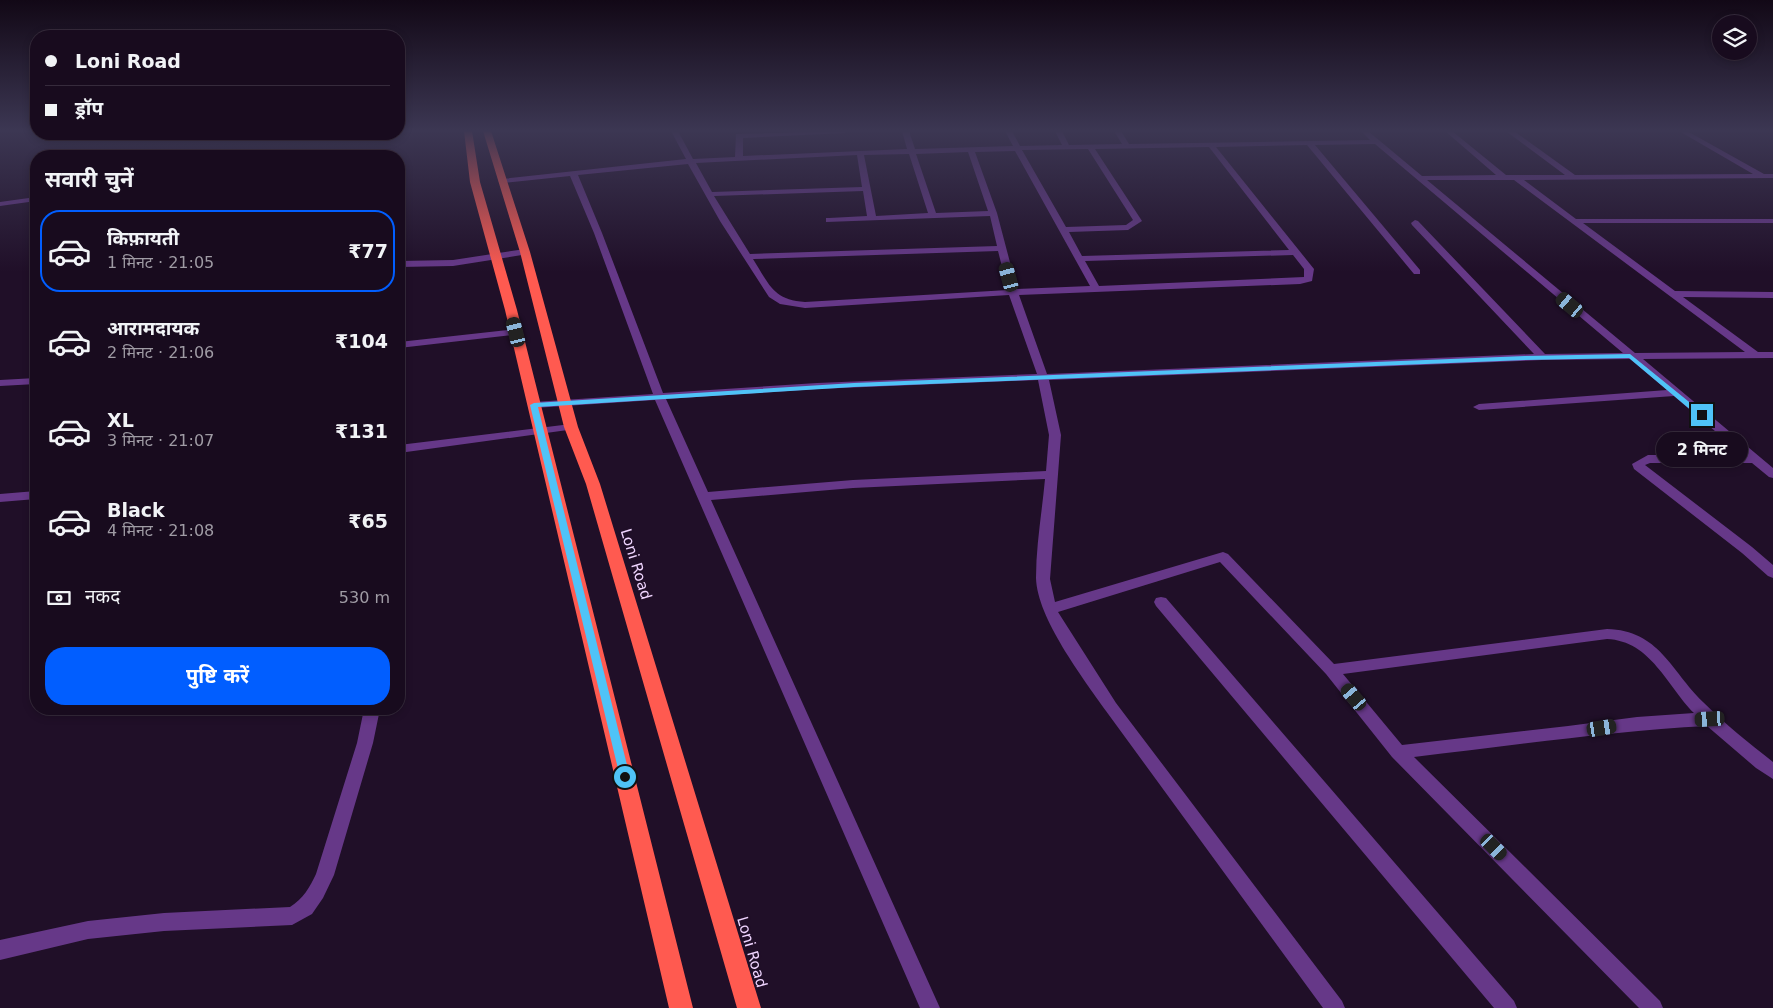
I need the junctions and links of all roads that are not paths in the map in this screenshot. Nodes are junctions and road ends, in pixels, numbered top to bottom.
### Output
1 (474, 178) edge
2 (501, 178) edge
3 (528, 178) edge
4 (575, 178) edge
5 (700, 178) edge
6 (864, 178) edge
7 (921, 178) edge
8 (981, 178) edge
9 (1033, 178) edge
10 (1111, 178) edge
11 (1237, 178) edge
12 (1339, 178) edge
13 (1418, 178) edge
14 (1516, 178) edge
15 (502, 181) junction
16 (866, 189) junction
17 (709, 194) junction
18 (30, 200) edge
19 (0, 204) edge
20 (993, 213) junction
21 (933, 216) junction
22 (872, 218) junction
23 (829, 220) dead end
24 (1574, 221) junction
25 (1773, 221) edge
26 (1415, 222) dead end
27 (1062, 230) junction
28 (1001, 248) junction
29 (524, 252) junction
30 (1297, 252) junction
31 (746, 257) junction
32 (496, 258) junction
33 (1079, 259) junction
34 (405, 264) edge
35 (1418, 272) dead end
36 (1096, 289) junction
37 (1013, 292) junction
38 (1672, 294) junction
39 (1773, 295) edge
40 (516, 332) junction
41 (405, 344) edge
42 (1755, 355) junction
43 (1773, 355) edge
44 (1630, 356) junction
45 (1542, 357) junction
46 (1042, 376) junction
47 (30, 381) edge
48 (0, 383) edge
49 (1675, 393) junction
50 (659, 396) junction
51 (565, 402) junction
52 (534, 405) junction
53 (1479, 408) dead end
54 (571, 427) junction
55 (540, 431) junction
56 (405, 448) edge
57 (1756, 460) junction
58 (1773, 474) edge
59 (1053, 475) junction
60 (30, 496) edge
61 (702, 497) junction
62 (0, 498) edge
63 (1773, 573) edge
64 (1161, 602) dead end
65 (1049, 609) junction
66 (1331, 670) junction
67 (371, 715) edge
68 (1710, 719) junction
69 (1398, 752) junction
70 (1773, 772) edge
71 (0, 950) edge
72 (681, 1008) edge
73 (749, 1008) edge
74 (930, 1008) edge
75 (1335, 1008) edge
76 (1507, 1008) edge
77 (1653, 1008) edge

1 - 32 highway
2 - 15 highway, Loni Road
3 - 15 street
4 - 50 street
5 - 17 street
6 - 16 street
7 - 21 street
8 - 20 street
9 - 27 street
10 - 27 street
11 - 30 street
12 - 35 street
13 - 44 street
14 - 24 street
15 - 29 highway, Loni Road
16 - 17 street
16 - 22 street
17 - 31 street
18 - 19 street
20 - 21 street
20 - 28 street
21 - 22 street
22 - 23 street
24 - 25 street
24 - 38 street
26 - 45 street
27 - 33 street
28 - 31 street
28 - 37 street
29 - 32 street
29 - 51 highway, Loni Road
30 - 33 street
30 - 36 street
31 - 37 street
32 - 34 street
32 - 40 highway
33 - 36 street
36 - 37 street
37 - 46 street
38 - 39 street
38 - 42 street
40 - 41 street
40 - 52 highway
42 - 43 street
42 - 44 street
44 - 45 street
44 - 49 street
45 - 46 street
46 - 50 street
46 - 59 street
47 - 48 street
49 - 53 street
49 - 57 street
50 - 51 street
50 - 61 street
51 - 52 street
51 - 54 highway, Loni Road
52 - 55 highway
54 - 55 street
54 - 73 highway, Loni Road
55 - 56 street
55 - 72 highway
57 - 58 street
57 - 63 street
59 - 61 street
59 - 65 street
60 - 62 street
61 - 74 street
64 - 76 street
65 - 66 street
65 - 75 street
66 - 68 street
66 - 69 street
67 - 71 street
68 - 69 street
68 - 70 street
69 - 77 street

